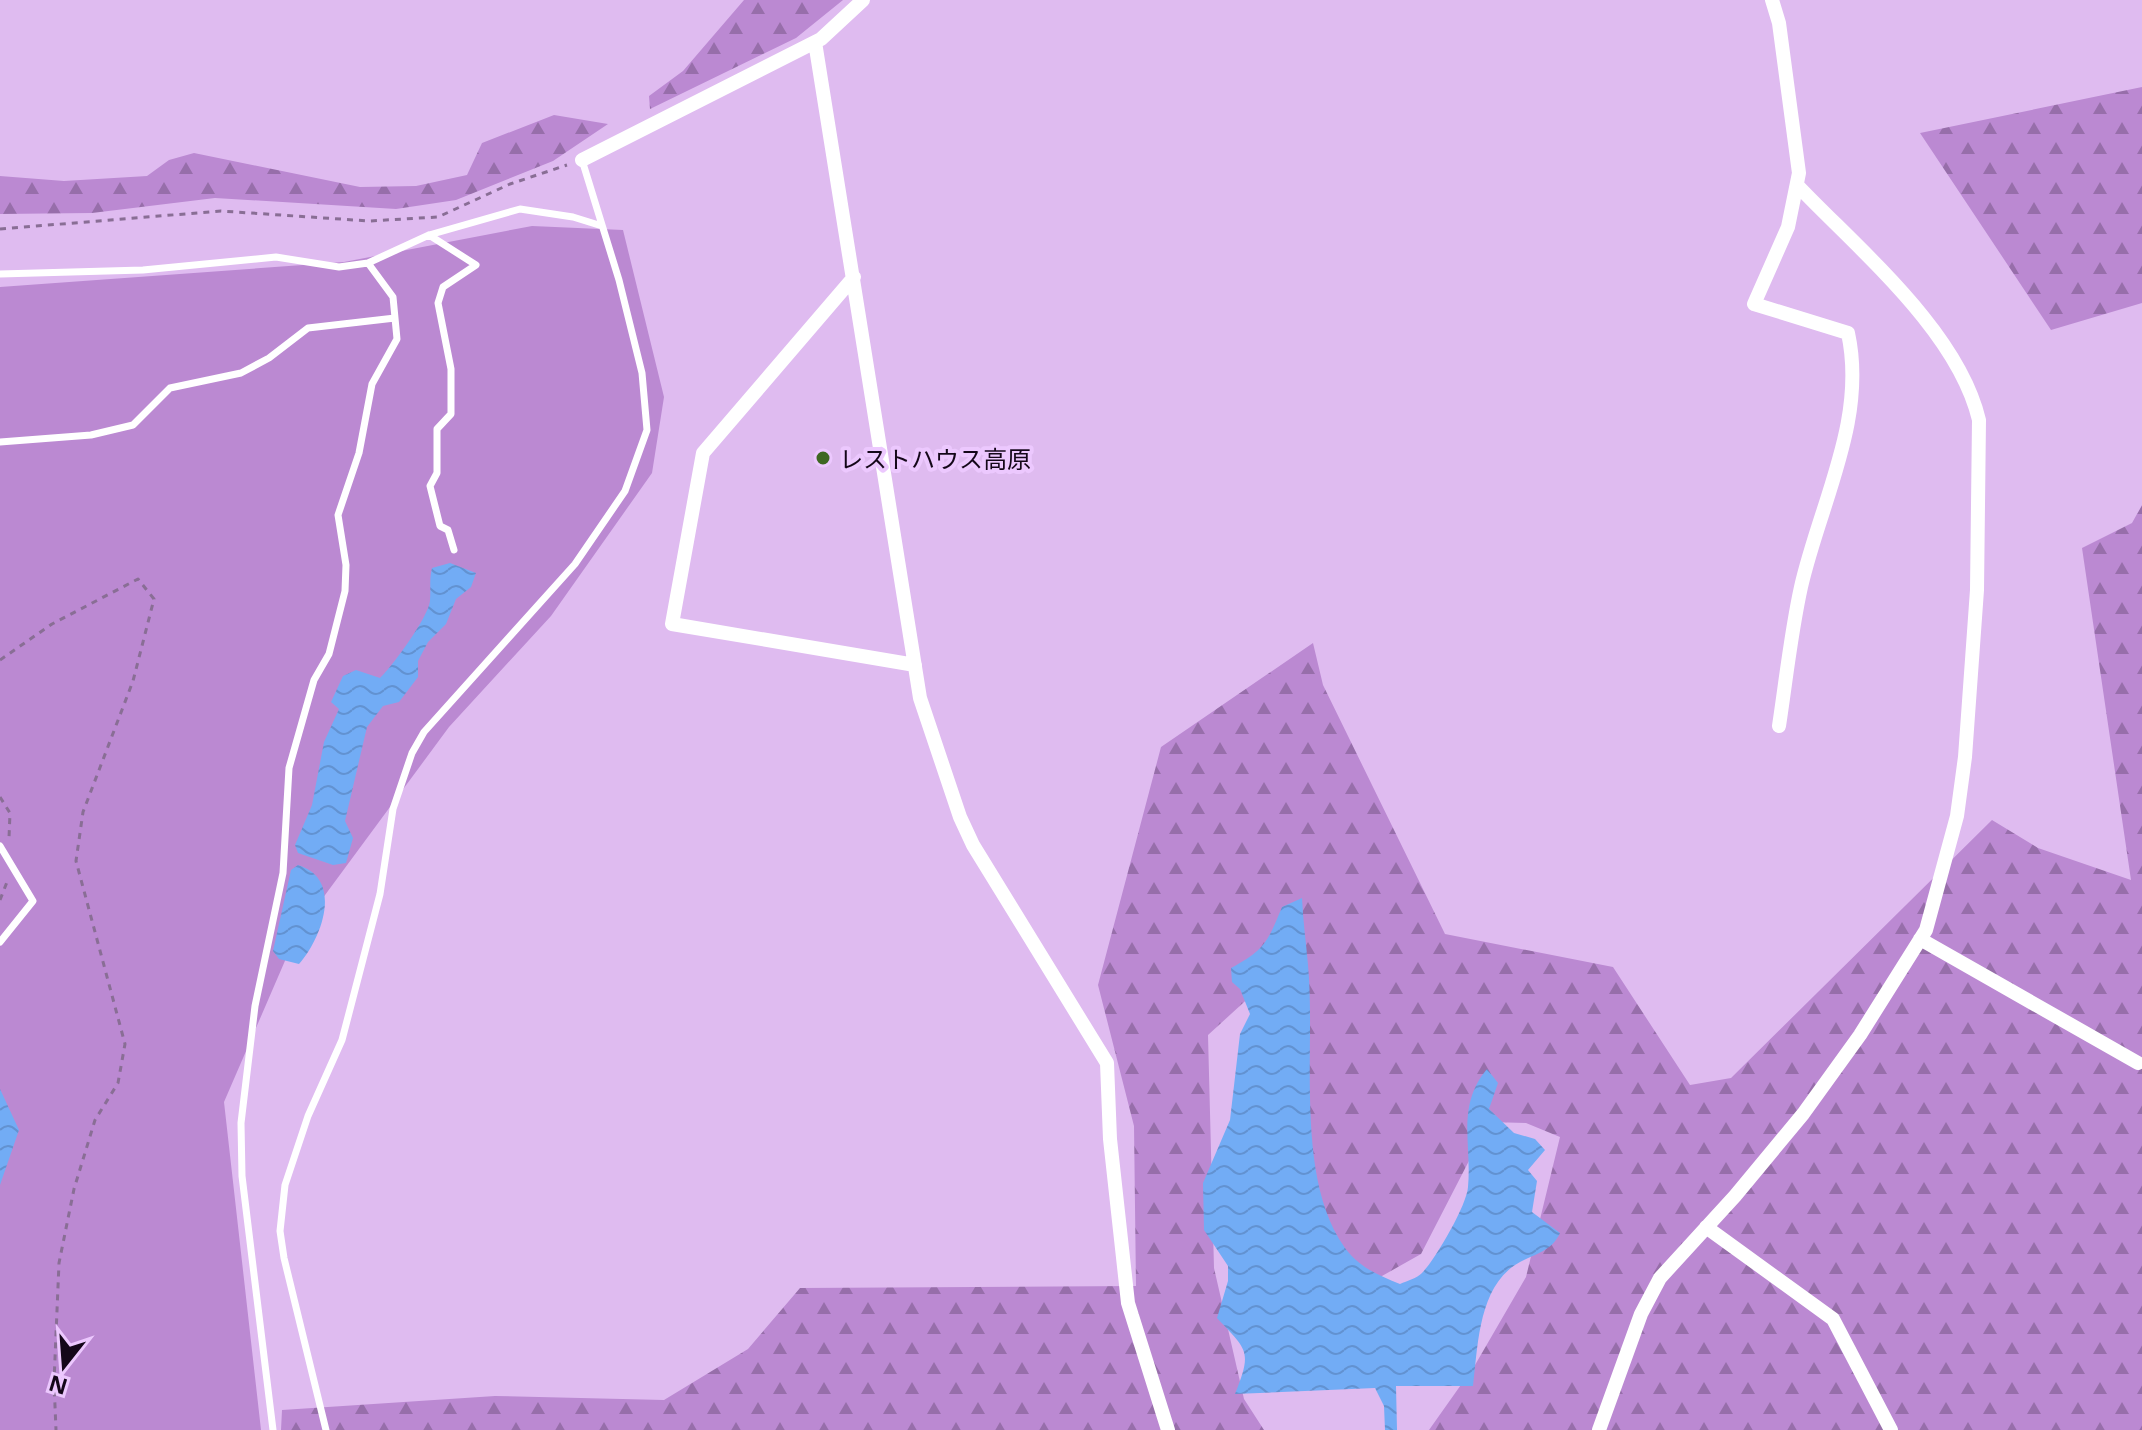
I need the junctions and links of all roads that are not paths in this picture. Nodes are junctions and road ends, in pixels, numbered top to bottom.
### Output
1 (863, 0) edge
2 (1772, 0) edge
3 (815, 42) junction
4 (582, 160) joint
5 (1797, 185) junction
6 (602, 226) junction
7 (429, 235) junction
8 (368, 263) junction
9 (0, 274) edge
10 (854, 277) junction
11 (395, 318) junction
12 (0, 442) edge
13 (454, 550) dead end
14 (915, 665) junction
15 (1779, 726) dead end
16 (0, 846) edge
17 (1920, 939) junction
18 (0, 942) edge
19 (2138, 1063) dead end
20 (1706, 1227) junction
21 (273, 1430) edge
22 (326, 1430) edge
23 (1168, 1430) edge
24 (1599, 1430) edge
25 (1891, 1430) edge

1 - 3 street
2 - 5 street
3 - 4 street
3 - 10 street
4 - 6 lane
5 - 15 street
5 - 17 street
6 - 7 lane
6 - 22 lane
7 - 8 lane
7 - 13 lane
8 - 9 lane
8 - 11 lane
10 - 14 street
10 - 14 street
11 - 12 lane
11 - 21 lane
14 - 23 street
16 - 18 lane
17 - 19 street
17 - 20 street
20 - 24 street
20 - 25 street

